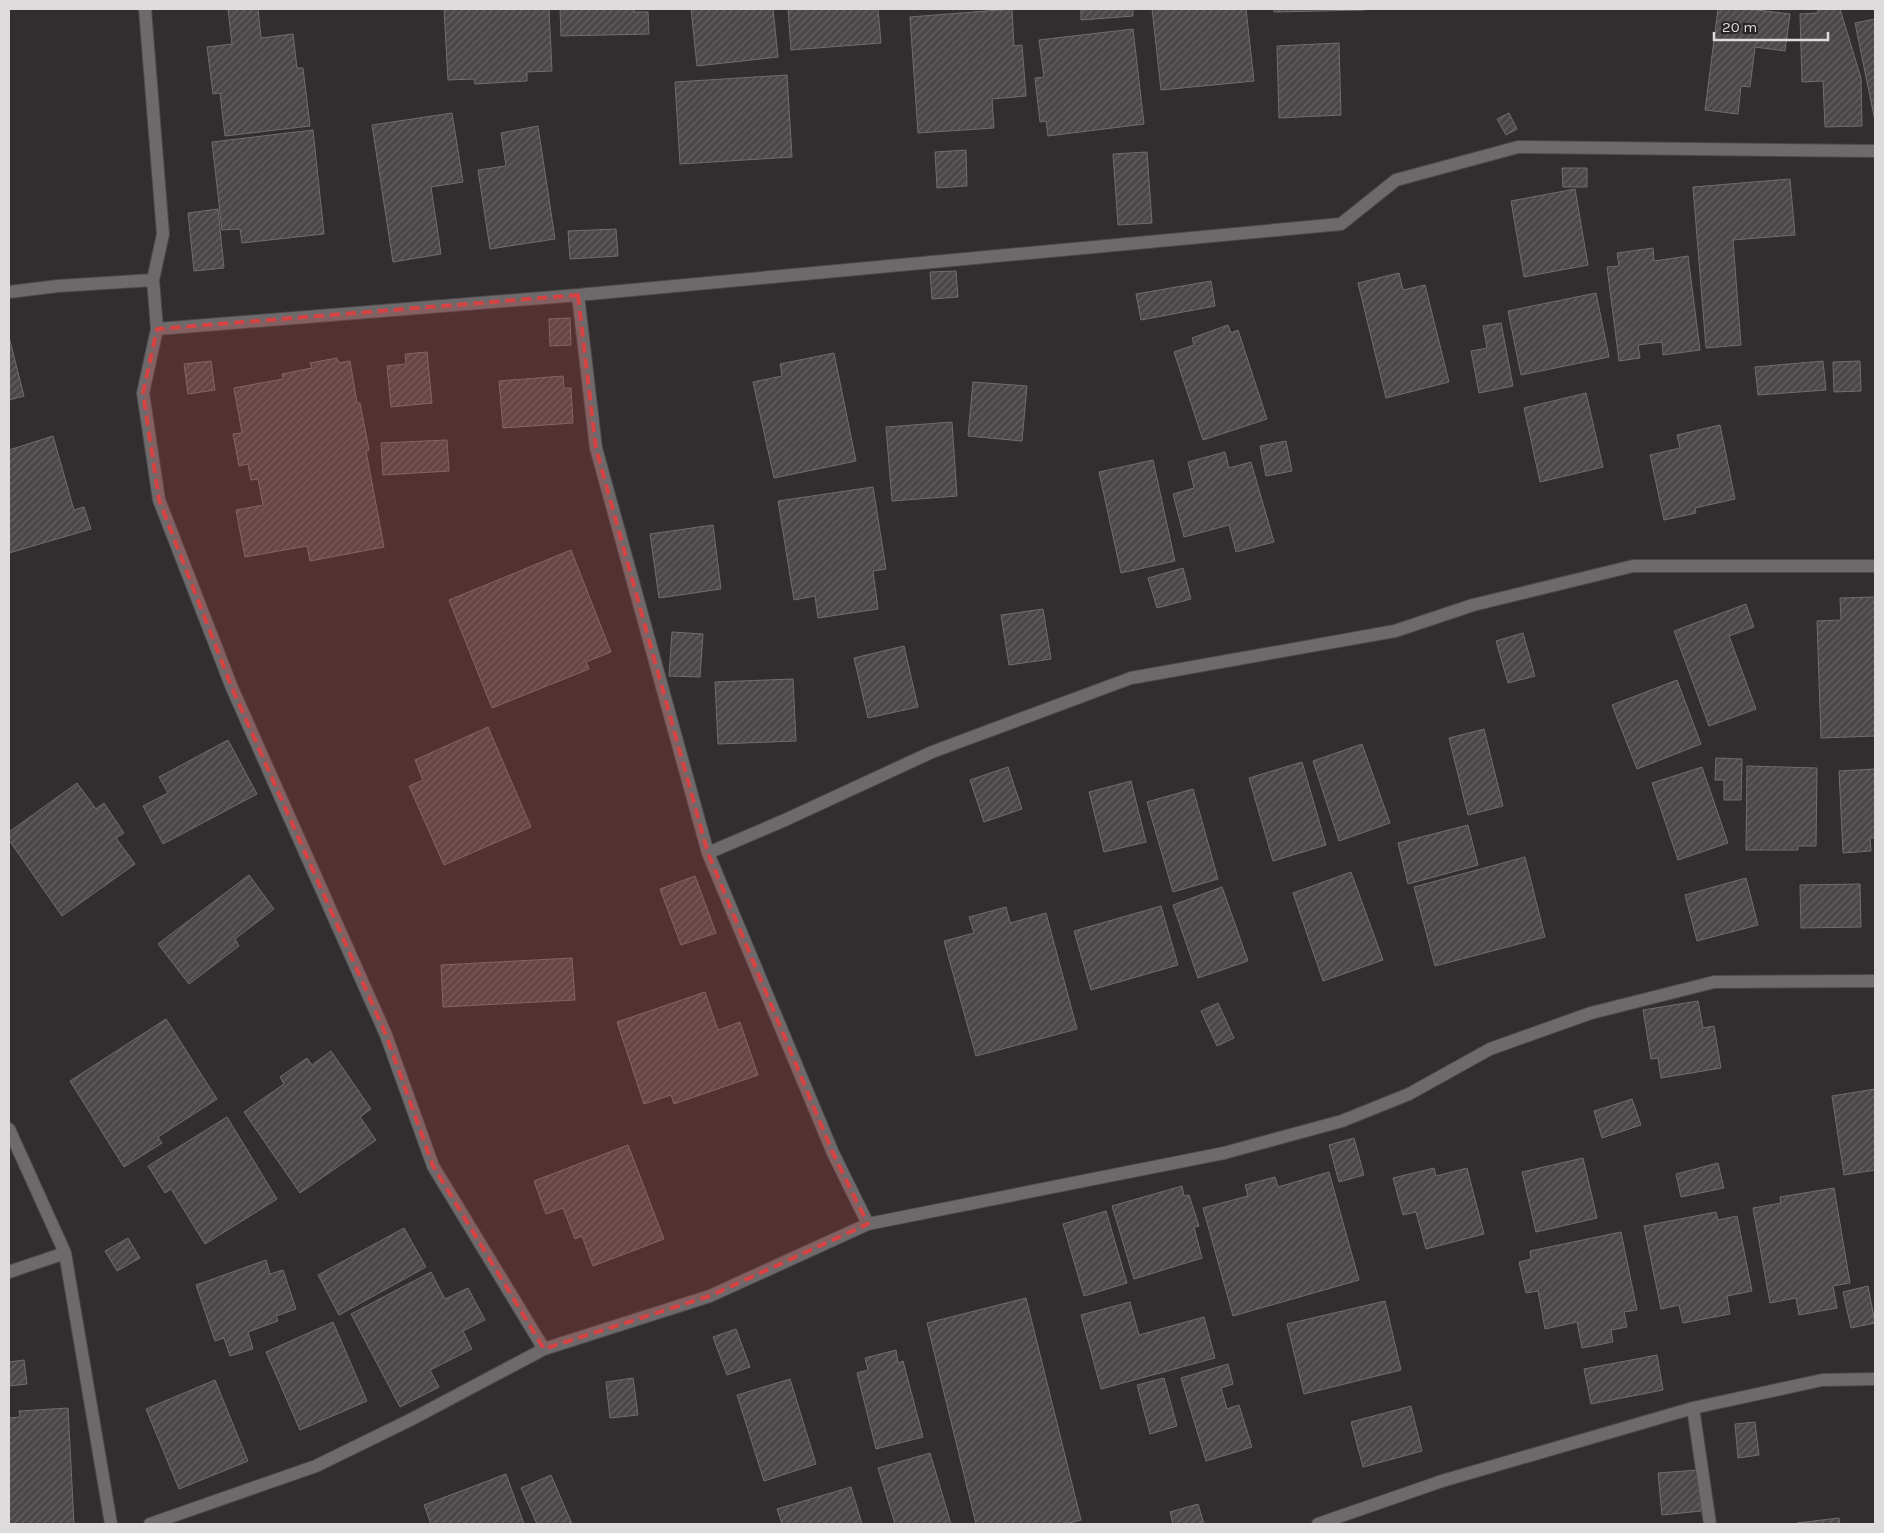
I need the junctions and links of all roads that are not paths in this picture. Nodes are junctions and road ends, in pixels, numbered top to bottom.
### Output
1 (145, 9) edge
2 (1875, 151) edge
3 (153, 280) junction
4 (9, 292) edge
5 (578, 295) junction
6 (157, 329) junction
7 (1875, 566) edge
8 (708, 853) junction
9 (1875, 981) edge
10 (9, 1129) edge
11 (868, 1224) junction
12 (65, 1253) junction
13 (9, 1272) edge
14 (544, 1348) junction
15 (1875, 1379) edge
16 (1693, 1408) junction
17 (111, 1524) edge
18 (150, 1524) edge
19 (1318, 1524) edge
20 (1710, 1524) edge

1 - 3 street
2 - 5 street
3 - 4 street
3 - 6 street
5 - 6 street
5 - 8 street
6 - 14 street
7 - 8 street
8 - 11 street
9 - 11 street
10 - 12 street
11 - 14 street
12 - 13 street
12 - 17 street
14 - 18 street
15 - 16 street
16 - 19 street
16 - 20 street

